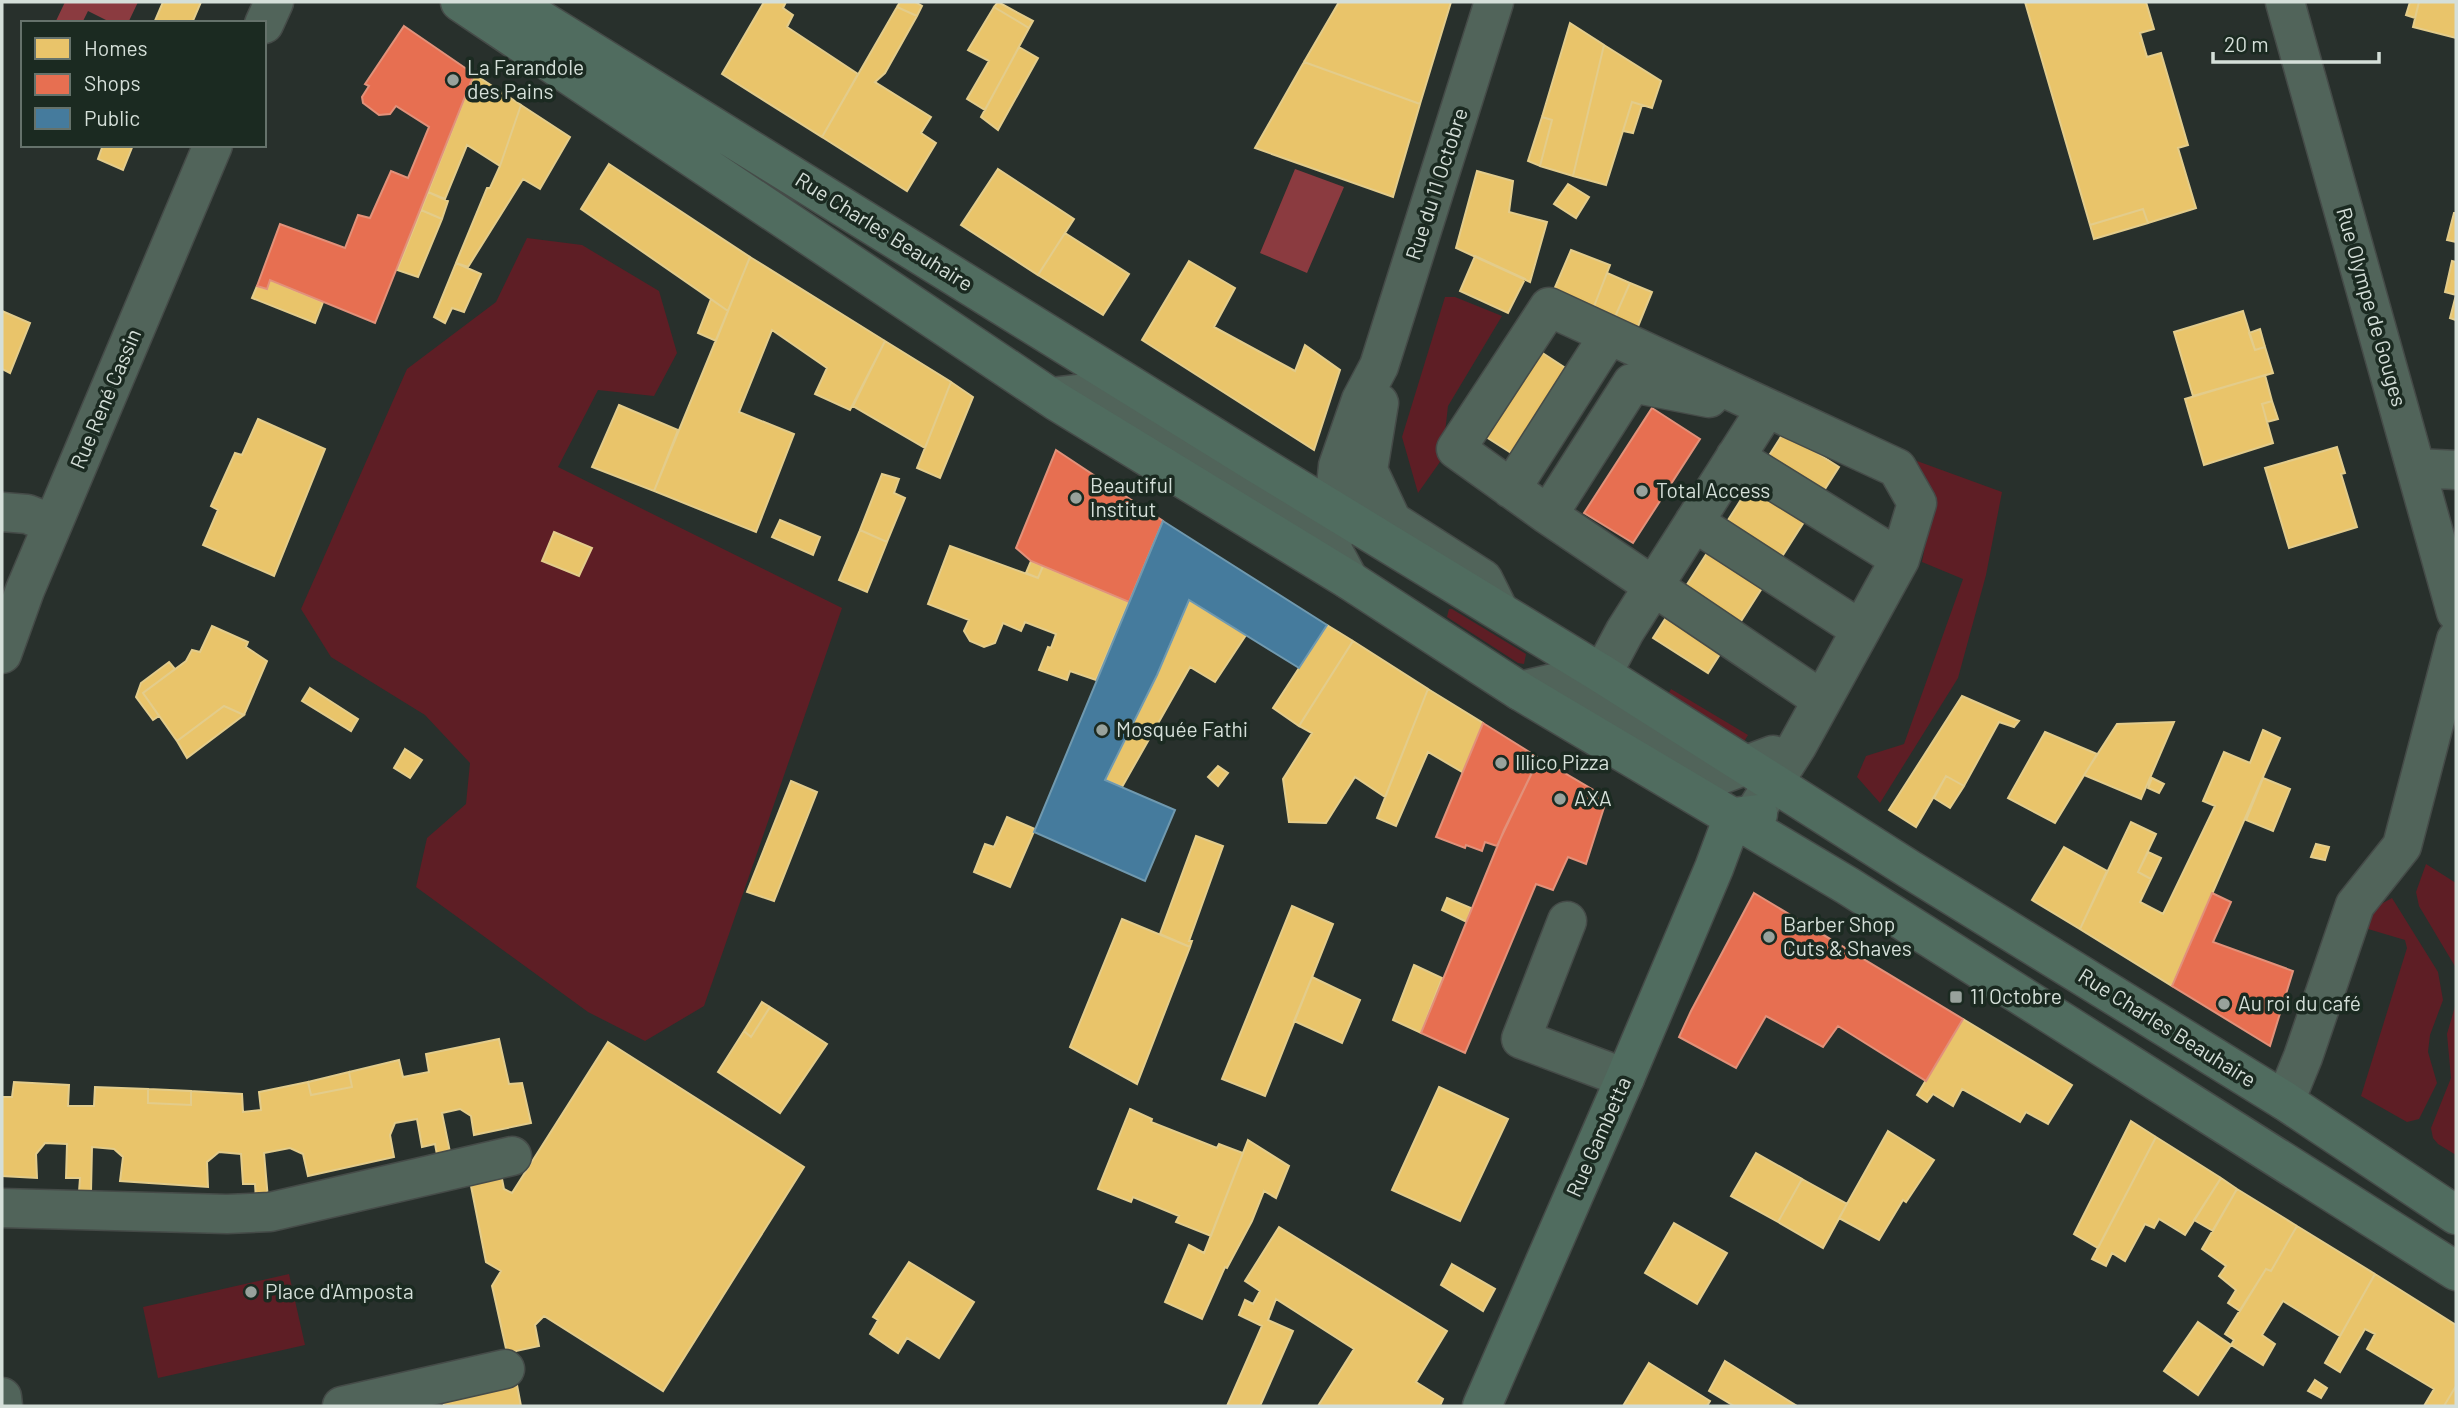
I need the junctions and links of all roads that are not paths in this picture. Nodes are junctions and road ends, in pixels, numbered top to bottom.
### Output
1 (274, 2) edge
2 (460, 2) edge
3 (512, 2) edge
4 (1494, 2) edge
5 (2285, 2) edge
6 (265, 21) edge
7 (212, 147) edge
8 (1609, 335) junction
9 (1051, 397) junction
10 (1766, 409) junction
11 (1735, 457) junction
12 (1353, 468) junction
13 (2416, 468) junction
14 (2456, 470) edge
15 (1301, 489) junction
16 (1511, 489) junction
17 (2, 512) edge
18 (1548, 515) junction
19 (1694, 522) junction
20 (53, 524) junction
21 (1330, 545) junction
22 (1899, 559) junction
23 (1349, 580) junction
24 (1654, 585) junction
25 (1498, 609) junction
26 (2456, 612) edge
27 (1861, 630) junction
28 (2456, 640) edge
29 (2, 654) edge
30 (1822, 700) junction
31 (1602, 707) junction
32 (1797, 746) junction
33 (1760, 774) junction
34 (1824, 814) junction
35 (1740, 822) junction
36 (1714, 868) junction
37 (1566, 921) dead end
38 (1625, 1078) junction
39 (2285, 1101) junction
40 (512, 1156) dead end
41 (2, 1208) edge
42 (2456, 1215) edge
43 (2456, 1271) edge
44 (505, 1368) dead end
45 (2, 1397) edge
46 (4, 1406) edge
47 (342, 1406) edge
48 (1482, 1406) edge

1 - 6 street
2 - 9 main road
3 - 15 main road, Rue Charles Beauhaire
4 - 12 street, Rue du 11 Octobre
5 - 13 street, Rue Olympe de Gouges
7 - 20 street, Rue René Cassin
8 - 10 street
8 - 16 street
8 - 16 street
9 - 21 street
9 - 23 main road
10 - 11 street
10 - 18 street
10 - 22 street
11 - 19 street
11 - 22 street
12 - 15 street
12 - 21 street, Rue du 11 Octobre
12 - 25 street
13 - 14 street
13 - 26 street, Rue Olympe de Gouges
15 - 25 main road, Rue Charles Beauhaire
16 - 18 street
17 - 20 street
18 - 24 street
19 - 24 street
19 - 27 street
20 - 29 street, Rue René Cassin
21 - 23 street
22 - 27 street
23 - 31 main road
24 - 30 street
24 - 31 street
25 - 31 main road, Rue Charles Beauhaire
27 - 30 street
28 - 39 street
30 - 32 street
31 - 33 main road, Rue Charles Beauhaire
31 - 35 main road
32 - 33 street
32 - 34 street
33 - 34 main road, Rue Charles Beauhaire
33 - 35 street
34 - 39 main road, Rue Charles Beauhaire
35 - 36 main road
35 - 36 main road
35 - 39 main road
35 - 43 main road
36 - 38 main road, Rue Gambetta
37 - 38 street
38 - 48 main road, Rue Gambetta
39 - 42 main road, Rue Charles Beauhaire
40 - 41 street
44 - 47 street
45 - 46 street

